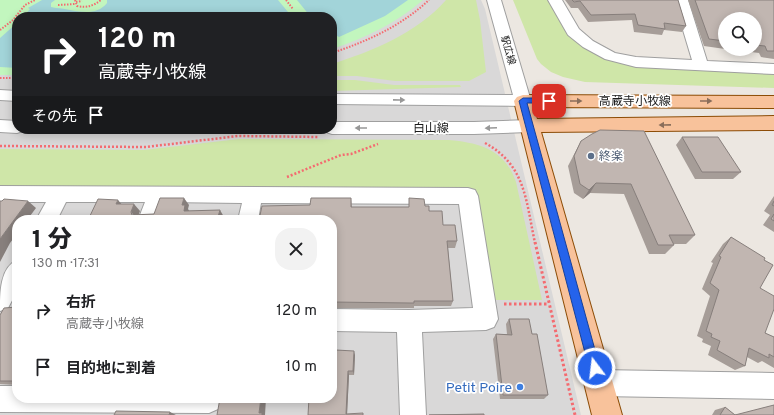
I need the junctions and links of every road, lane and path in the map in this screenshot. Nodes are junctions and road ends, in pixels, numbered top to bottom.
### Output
1 (35, 0) edge
2 (101, 0) edge
3 (286, 0) edge
4 (429, 0) edge
5 (494, 0) edge
6 (555, 0) edge
7 (681, 0) edge
8 (75, 2) edge
9 (82, 2) dead end
10 (58, 5) dead end
11 (293, 9) dead end
12 (19, 12) edge
13 (12, 21) edge
14 (0, 30) edge
15 (337, 51) edge
16 (701, 65) junction
17 (774, 69) edge
18 (0, 78) edge
19 (12, 78) edge
20 (0, 95) edge
21 (12, 96) edge
22 (337, 99) edge
23 (523, 101) junction
24 (774, 102) edge
25 (774, 123) edge
26 (0, 126) edge
27 (12, 126) edge
28 (530, 126) junction
29 (337, 132) edge
30 (283, 134) edge
31 (481, 141) dead end
32 (380, 143) dead end
33 (0, 146) edge
34 (281, 180) dead end
35 (0, 194) edge
36 (62, 194) junction
37 (158, 194) junction
38 (253, 196) junction
39 (49, 215) edge
40 (150, 215) edge
41 (249, 215) edge
42 (12, 279) edge
43 (0, 300) edge
44 (484, 304) junction
45 (549, 304) junction
46 (337, 320) edge
47 (409, 321) junction
48 (599, 383) junction
49 (774, 386) edge
50 (0, 399) edge
51 (12, 399) edge
52 (182, 403) edge
53 (208, 404) edge
54 (413, 415) edge
55 (575, 415) edge
56 (607, 415) edge

1 - 12 path
2 - 8 path
3 - 11 path
4 - 15 path
5 - 23 street, 駅広線
6 - 16 street
7 - 16 street
8 - 9 path
8 - 10 path
13 - 14 path
16 - 17 street
18 - 19 path
20 - 21 street
22 -> 23 street
23 -> 24 main road, 高蔵寺小牧線
23 - 28 main road
25 -> 28 main road, 高蔵寺小牧線
26 - 27 street
28 -> 29 street, 白山線
28 - 48 main road
30 - 33 path
31 - 45 path
32 - 34 path
35 - 36 street
36 - 37 street
36 - 39 street
37 - 38 street
37 - 40 street
38 - 41 street
38 - 44 street
42 - 43 street
44 - 45 path
44 - 47 street
45 - 55 path
46 - 47 street
47 - 54 street
48 - 49 street
48 - 56 main road
50 - 51 street
52 - 53 street

